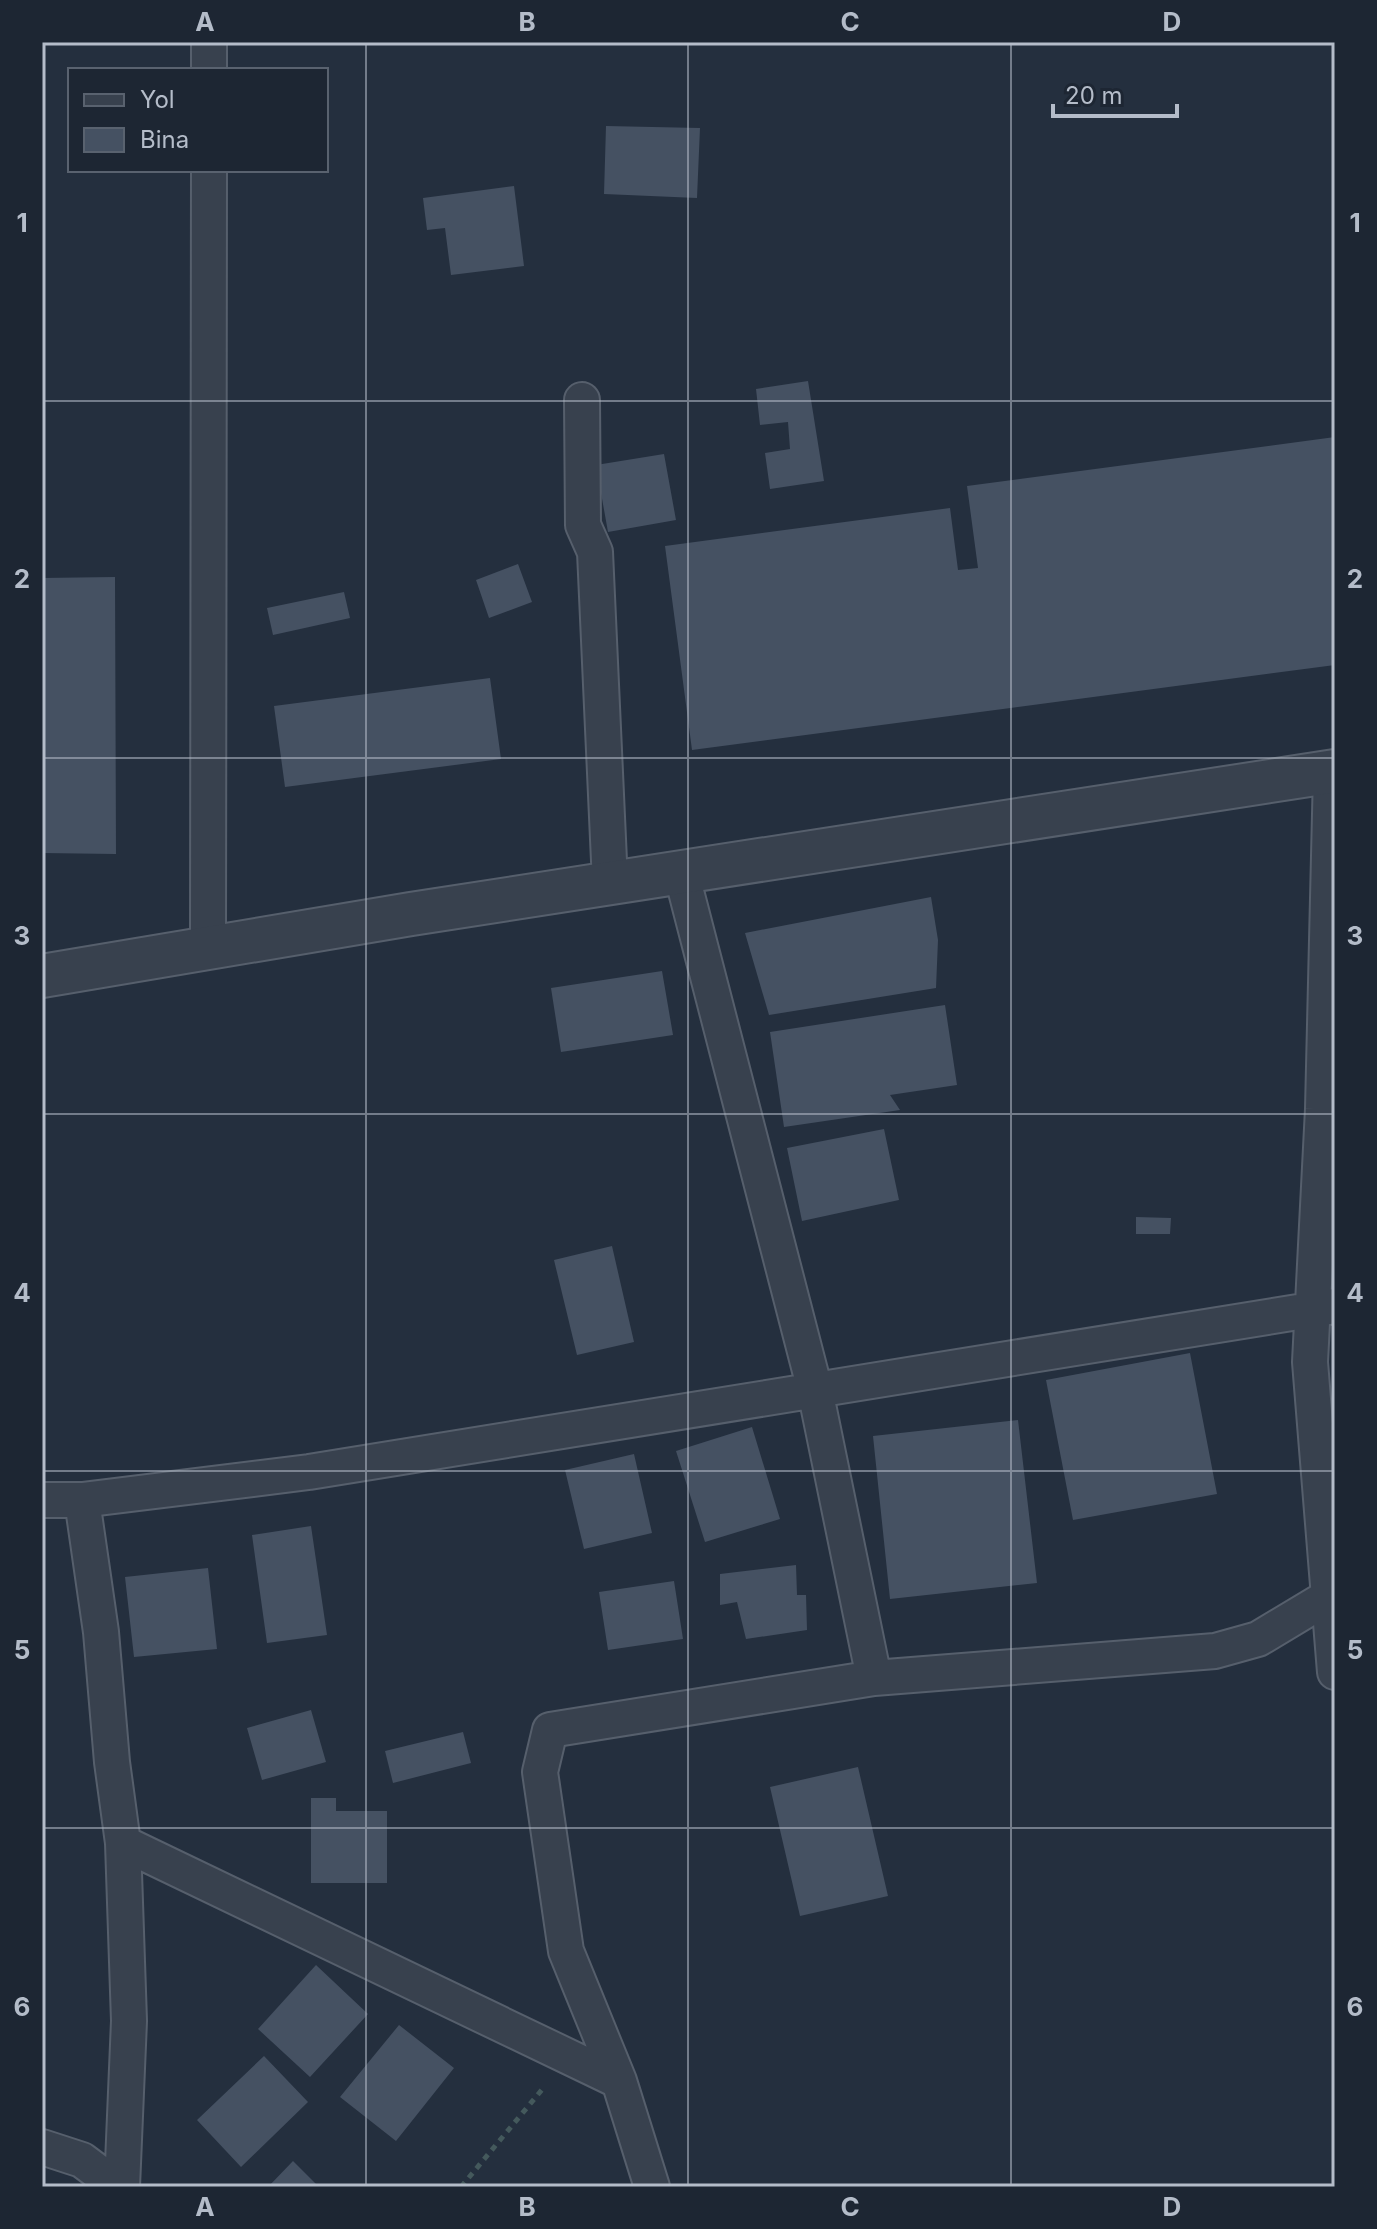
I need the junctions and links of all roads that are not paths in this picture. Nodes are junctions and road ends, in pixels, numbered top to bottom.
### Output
1 (209, 42) edge
2 (209, 68) edge
3 (209, 172) edge
4 (582, 400) dead end
5 (1333, 772) edge
6 (681, 872) junction
7 (610, 883) junction
8 (208, 948) junction
9 (42, 976) edge
10 (1324, 1308) edge
11 (815, 1390) junction
12 (42, 1500) edge
13 (82, 1500) junction
14 (1331, 1620) junction
15 (1335, 1672) edge
16 (874, 1678) junction
17 (123, 1843) junction
18 (619, 2081) junction
19 (42, 2147) edge
20 (120, 2187) edge
21 (652, 2187) edge

1 - 2 street
3 - 8 street
4 - 7 street
5 - 6 street
5 - 10 street
6 - 7 street
6 - 11 street
7 - 8 street
8 - 9 street
10 - 11 street
10 - 14 street
11 - 13 street
11 - 16 street
12 - 13 street
13 - 17 street
14 - 15 street
14 - 16 street
16 - 18 street
17 - 18 street
17 - 20 street
18 - 21 street
19 - 20 street

